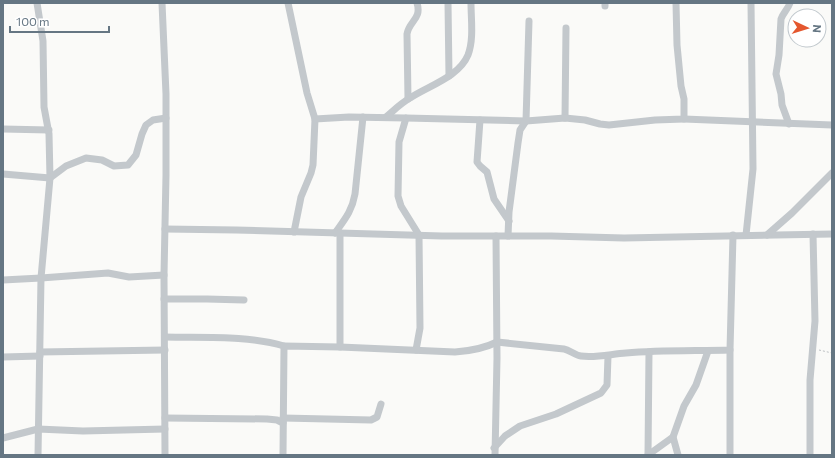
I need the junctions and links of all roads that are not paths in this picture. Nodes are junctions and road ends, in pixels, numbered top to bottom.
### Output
1 (37, 3) edge
2 (162, 3) edge
3 (288, 3) edge
4 (418, 3) edge
5 (448, 3) edge
6 (471, 3) edge
7 (676, 3) edge
8 (751, 3) edge
9 (790, 3) edge
10 (529, 21) dead end
11 (566, 28) dead end
12 (449, 76) junction
13 (408, 99) junction
14 (363, 117) junction
15 (386, 117) junction
16 (166, 118) junction
17 (406, 118) junction
18 (565, 118) junction
19 (315, 119) junction
20 (684, 119) junction
21 (480, 120) junction
22 (526, 121) junction
23 (752, 122) junction
24 (789, 124) junction
25 (832, 125) edge
26 (3, 129) edge
27 (48, 130) junction
28 (832, 173) edge
29 (3, 174) edge
30 (50, 178) junction
31 (509, 221) junction
32 (165, 230) junction
33 (294, 232) junction
34 (337, 233) junction
35 (813, 234) junction
36 (832, 234) edge
37 (419, 235) junction
38 (746, 235) junction
39 (767, 235) junction
40 (496, 236) junction
41 (508, 236) junction
42 (733, 236) junction
43 (164, 275) junction
44 (41, 278) junction
45 (3, 280) edge
46 (164, 299) junction
47 (244, 300) dead end
48 (165, 337) junction
49 (497, 342) junction
50 (284, 346) junction
51 (340, 347) junction
52 (165, 350) junction
53 (416, 350) junction
54 (708, 350) junction
55 (730, 350) junction
56 (649, 352) junction
57 (40, 354) junction
58 (608, 356) junction
59 (3, 357) edge
60 (381, 404) dead end
61 (165, 418) junction
62 (283, 421) junction
63 (38, 429) junction
64 (165, 429) junction
65 (673, 437) junction
66 (3, 438) edge
67 (495, 451) edge
68 (38, 455) edge
69 (165, 455) edge
70 (283, 455) edge
71 (648, 455) edge
72 (678, 455) edge
73 (730, 455) edge
74 (810, 455) edge

1 - 27 street
2 - 16 street
3 - 19 street
4 - 13 street
5 - 12 street
6 - 12 street
7 - 20 street
8 - 23 street
9 - 24 street
10 - 22 street
11 - 18 street
12 - 13 street
13 - 15 street
14 - 15 street
14 - 19 street
14 - 34 street
15 - 17 street
16 - 30 street
16 - 32 street
17 - 21 street
17 - 37 street
18 - 20 street
18 - 22 street
19 - 33 street
20 - 23 street
21 - 22 street
21 - 31 street
22 - 31 street
23 - 24 street
23 - 38 street
24 - 25 street
26 - 27 street
27 - 30 street
28 - 39 street
29 - 30 street
30 - 44 street
31 - 41 street
32 - 33 street
32 - 43 street
33 - 34 street
34 - 37 street
34 - 51 street
35 - 36 street
35 - 39 street
35 - 74 street
37 - 40 street
37 - 53 street
38 - 39 street
38 - 42 street
40 - 41 street
40 - 49 street
41 - 42 street
42 - 55 street
43 - 44 street
43 - 46 street
44 - 45 street
44 - 57 street
46 - 47 street
46 - 48 street
48 - 50 street
48 - 52 street
49 - 53 street
49 - 58 street
49 - 67 street
50 - 51 street
50 - 62 street
51 - 53 street
52 - 57 street
52 - 61 street
54 - 55 street
54 - 56 street
54 - 65 street
55 - 73 street
56 - 58 street
56 - 71 street
57 - 59 street
57 - 63 street
58 - 67 street
60 - 62 street
61 - 62 street
61 - 64 street
62 - 70 street
63 - 64 street
63 - 66 street
63 - 68 street
64 - 69 street
65 - 71 street
65 - 72 street

